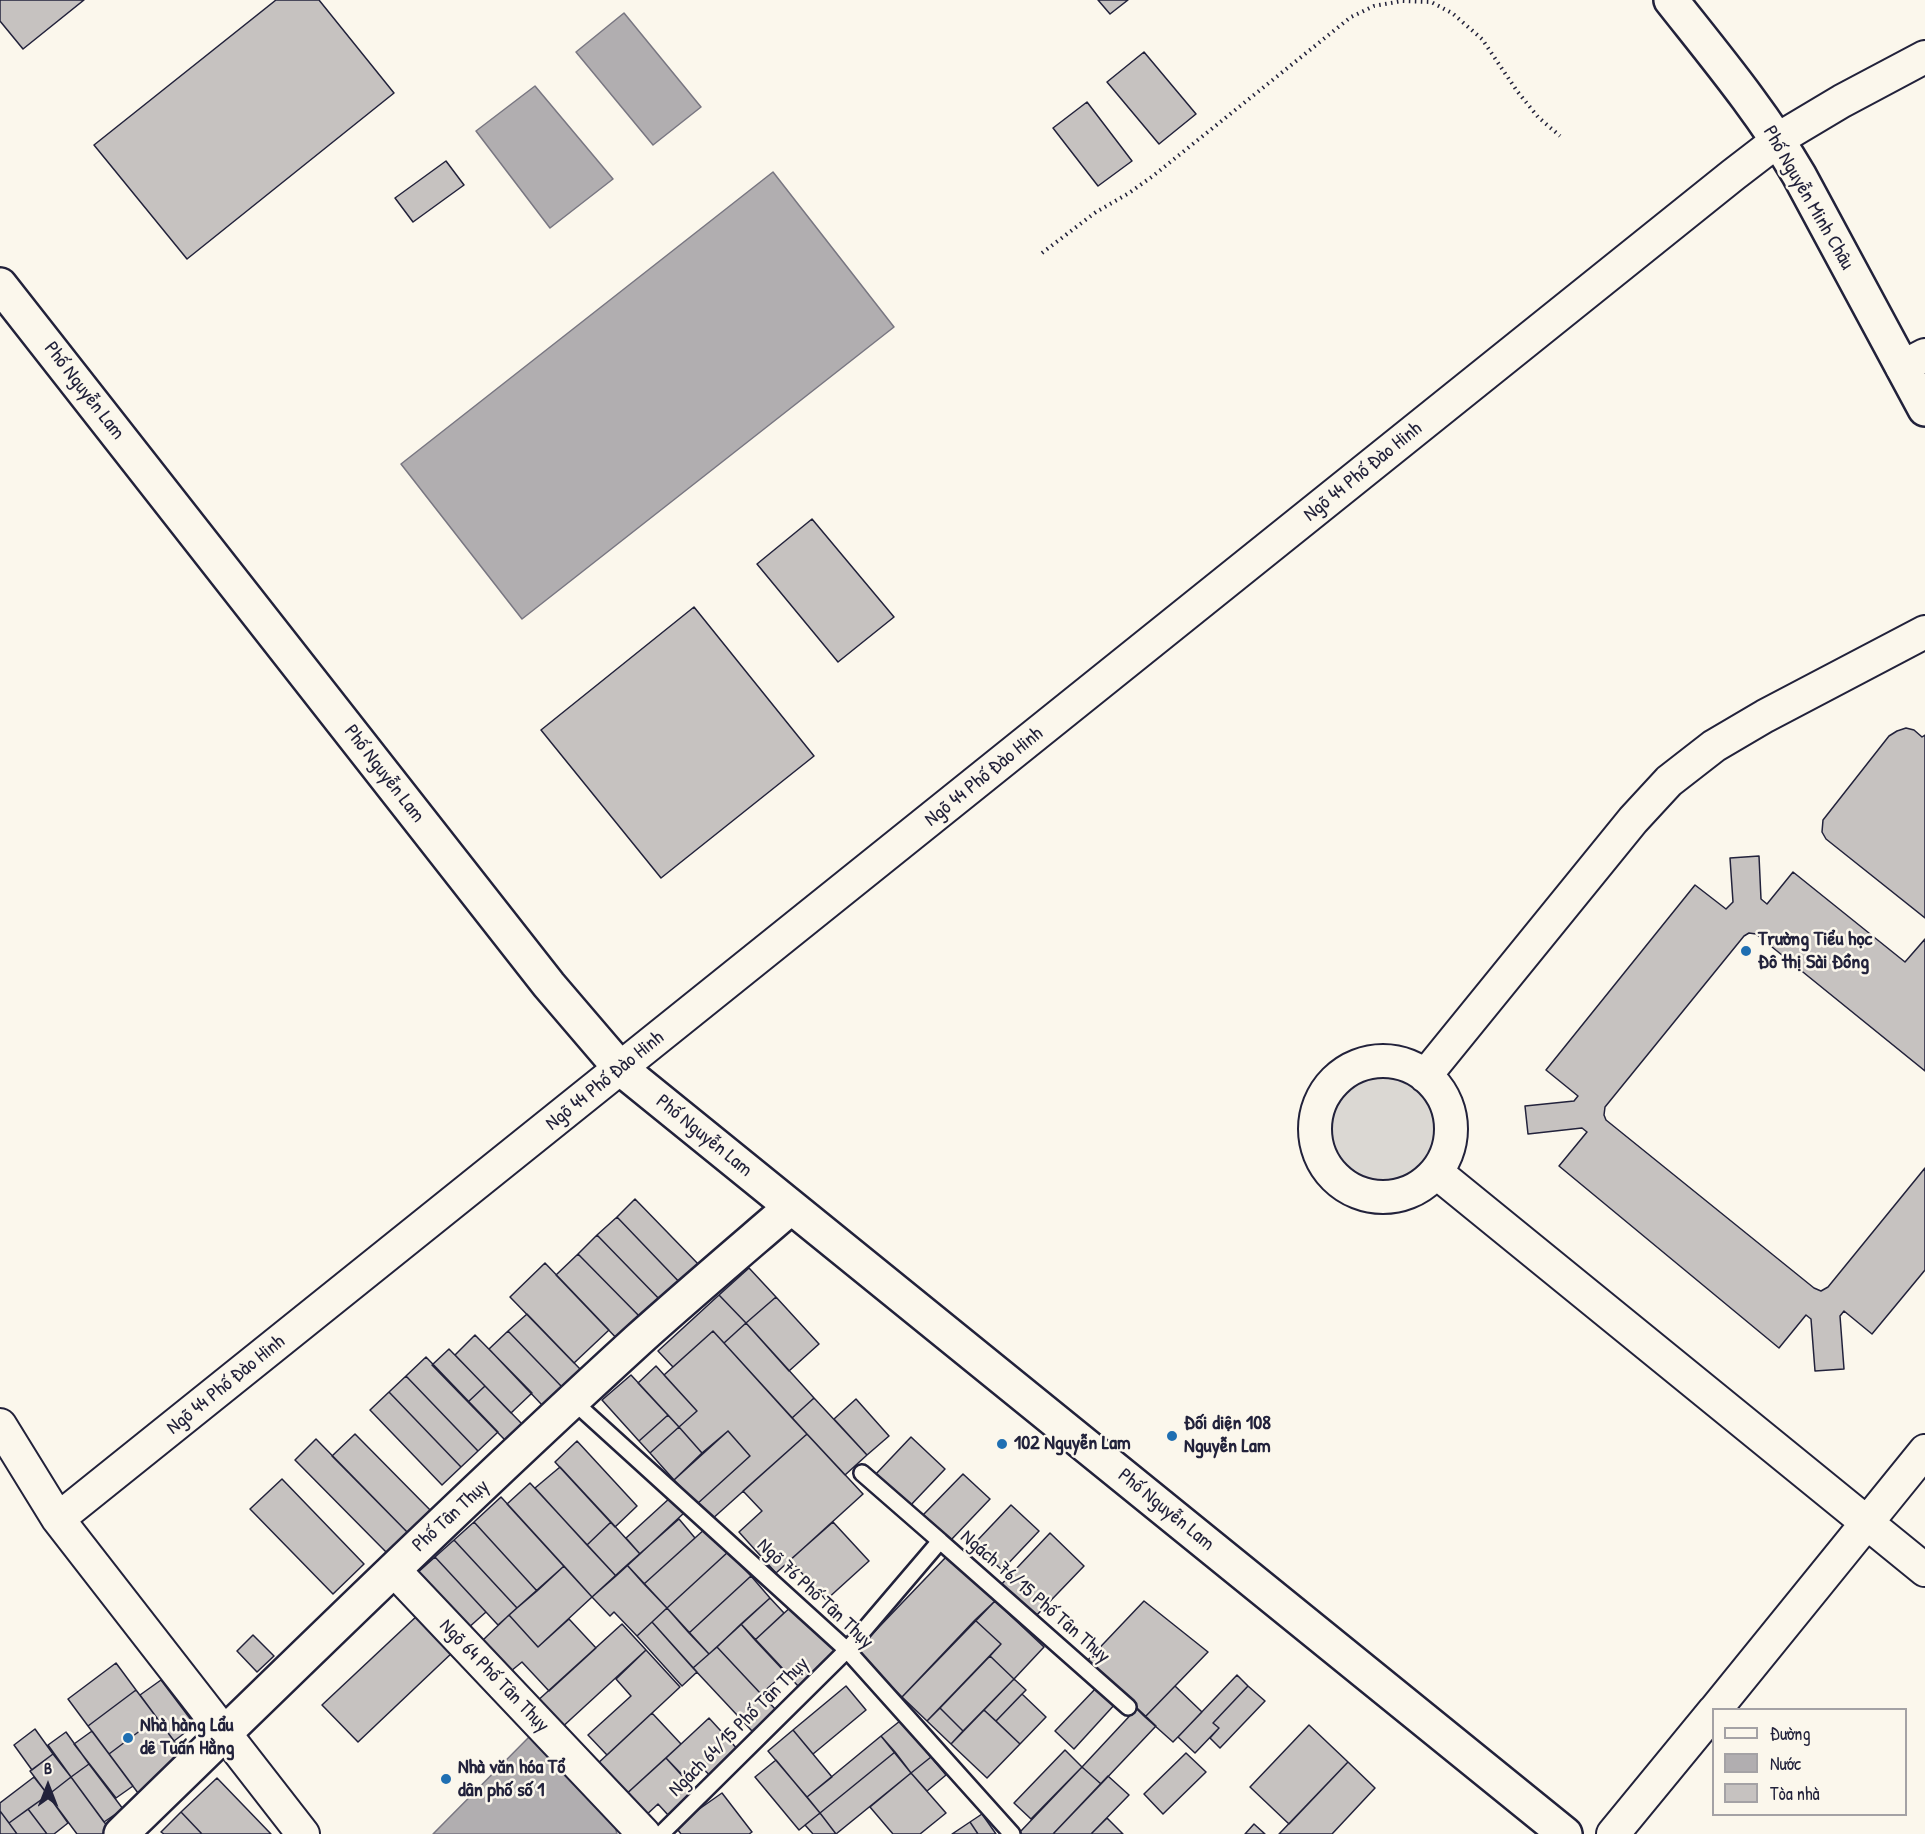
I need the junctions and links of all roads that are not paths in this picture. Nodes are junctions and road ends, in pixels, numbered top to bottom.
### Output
1 (1671, 0) edge
2 (1925, 57) edge
3 (1778, 140) junction
4 (0, 285) edge
5 (1914, 361) edge
6 (1925, 409) edge
7 (1925, 632) edge
8 (620, 1068) junction
9 (1425, 1076) junction
10 (1436, 1172) junction
11 (791, 1207) junction
12 (573, 1401) junction
13 (0, 1425) edge
14 (1925, 1451) edge
15 (862, 1473) dead end
16 (58, 1519) junction
17 (1868, 1522) junction
18 (940, 1541) junction
19 (1925, 1569) edge
20 (394, 1570) junction
21 (847, 1650) junction
22 (1128, 1707) dead end
23 (1716, 1708) edge
24 (1712, 1712) edge
25 (225, 1733) junction
26 (121, 1834) edge
27 (303, 1834) edge
28 (644, 1834) edge
29 (661, 1834) edge
30 (1012, 1834) edge
31 (1565, 1834) edge
32 (1613, 1834) edge

1 - 3 street, Phố Nguyễn Minh Châu
2 - 3 street, Ngõ 44 Phố Đào Hinh
3 - 5 street, Phố Nguyễn Minh Châu
3 - 8 street, Ngõ 44 Phố Đào Hinh
4 - 8 street, Phố Nguyễn Lam
5 - 6 street, Phố Nguyễn Minh Châu
7 - 9 street
8 - 11 street, Phố Nguyễn Lam
8 - 16 street, Ngõ 44 Phố Đào Hinh
9 - 10 street
9 - 10 street
10 - 17 street
11 - 12 street, Phố Tân Thụy
11 - 31 street, Phố Nguyễn Lam
12 - 20 street, Phố Tân Thụy
12 - 21 lane, Ngõ 76 Phố Tân Thụy
13 - 16 street
14 - 17 street
15 - 18 lane
16 - 25 street
17 - 19 street
17 - 23 street
18 - 21 lane, Ngách 76/15 Phố Tân Thụy
18 - 22 lane, Ngách 76/15 Phố Tân Thụy
20 - 25 street, Phố Tân Thụy
20 - 28 street, Ngõ 64 Phố Tân Thụy
21 - 29 lane, Ngách 64/15 Phố Tân Thụy
21 - 30 lane, Ngõ 76 Phố Tân Thụy
24 - 32 street
25 - 26 street, Phố Tân Thụy
25 - 27 street

